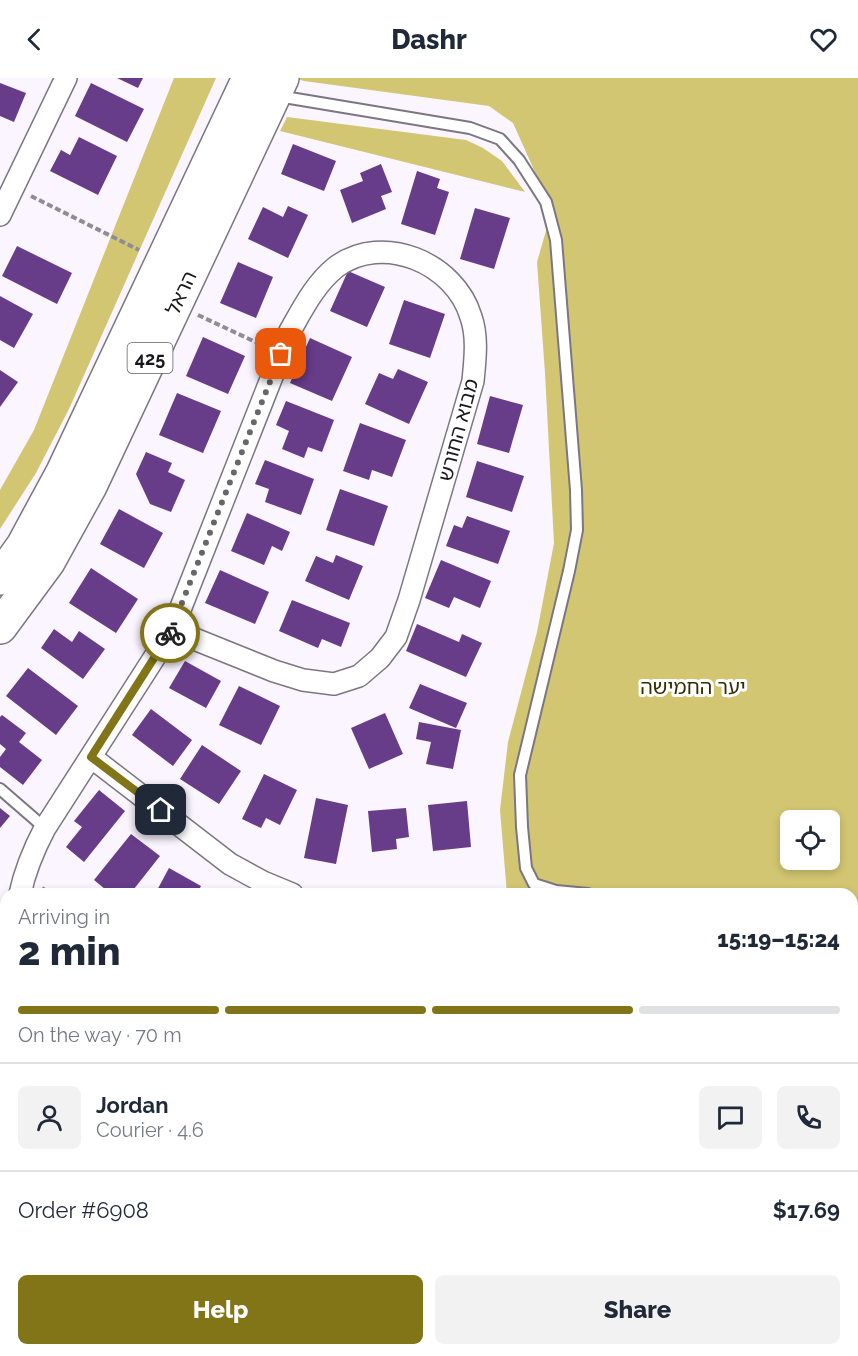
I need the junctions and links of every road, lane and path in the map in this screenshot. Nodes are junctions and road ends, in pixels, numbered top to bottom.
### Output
1 (66, 78) edge
2 (268, 84) edge
3 (13, 188) junction
4 (0, 215) edge
5 (163, 261) junction
6 (175, 304) junction
7 (281, 354) junction
8 (0, 578) edge
9 (0, 627) edge
10 (172, 630) junction
11 (91, 757) junction
12 (0, 789) edge
13 (45, 828) junction
14 (21, 888) edge
15 (278, 888) edge
16 (547, 888) edge

1 - 3 street
2 - 5 main road, הראל / 425
2 - 6 main road, הראל / 425
2 - 16 lane
3 - 4 street
3 - 5 path
5 - 8 main road, הראל / 425
6 - 7 path
6 - 9 main road, הראל / 425
7 - 10 street, מבוא החורש
7 - 10 street, מבוא החורש
10 - 11 street, מבוא החורש
11 - 13 street, מבוא החורש
11 - 15 street
12 - 13 lane
13 - 14 street, מבוא החורש

